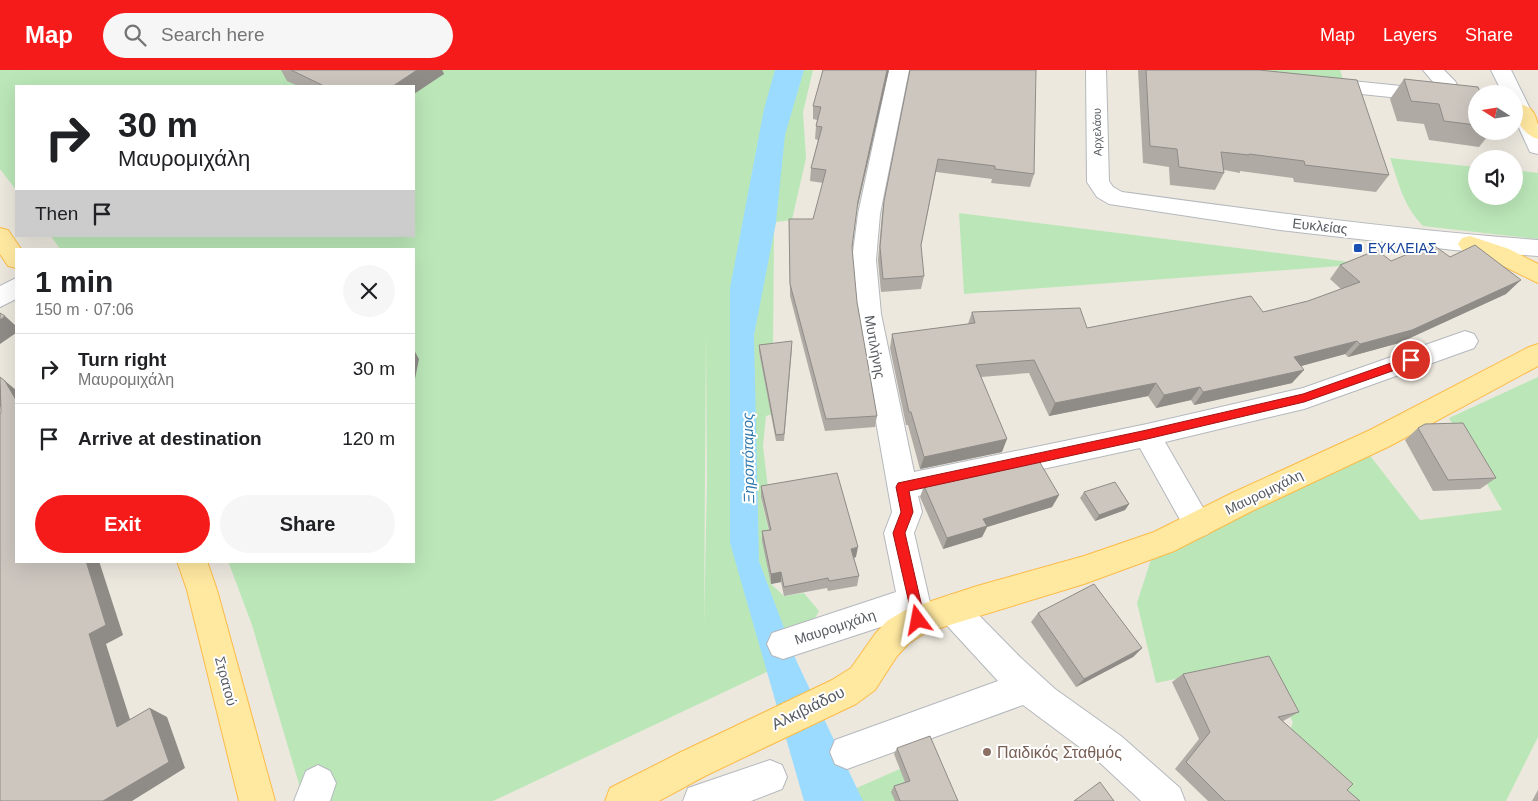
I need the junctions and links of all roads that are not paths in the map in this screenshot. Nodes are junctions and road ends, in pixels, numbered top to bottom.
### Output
1 (898, 70) edge
2 (1096, 70) edge
3 (1433, 70) edge
4 (1501, 70) edge
5 (1383, 72) dead end
6 (1307, 82) edge
7 (1508, 85) edge
8 (1372, 89) junction
9 (1453, 98) junction
10 (1468, 99) edge
11 (1523, 112) edge
12 (1523, 116) edge
13 (1538, 132) edge
14 (1538, 147) edge
15 (1105, 192) joint
16 (0, 236) edge
17 (1470, 244) joint
18 (15, 258) edge
19 (1536, 267) edge
20 (15, 287) edge
21 (0, 298) edge
22 (1465, 341) dead end
23 (1538, 354) edge
24 (1147, 435) junction
25 (902, 487) junction
26 (1198, 525) junction
27 (193, 563) edge
28 (965, 605) junction
29 (916, 611) junction
30 (784, 644) dead end
31 (1027, 687) junction
32 (847, 752) dead end
33 (770, 777) dead end
34 (258, 801) edge
35 (623, 801) edge
36 (702, 801) edge
37 (1167, 801) edge

1 - 25 street, Μυτιλήνης
2 - 15 street, Αρχελάου
3 - 9 street
4 - 7 street
5 - 8 street
6 - 8 street
8 - 9 street
9 - 10 street
11 - 13 main road
12 - 14 street
15 - 17 street, Ευκλείας
16 - 18 main road
17 - 19 main road
20 - 21 street
22 - 24 street
23 - 26 main road, Μαυρομιχάλη
24 - 25 street
24 - 26 street
25 - 29 street, Μυτιλήνης
26 - 28 main road, Μαυρομιχάλη
27 - 34 main road, Στρατού
28 - 29 main road, Αλκιβιάδου
28 - 31 street
29 - 30 street, Μαυρομιχάλη
29 - 35 main road, Αλκιβιάδου
31 - 32 street
31 - 37 street
33 - 36 street

